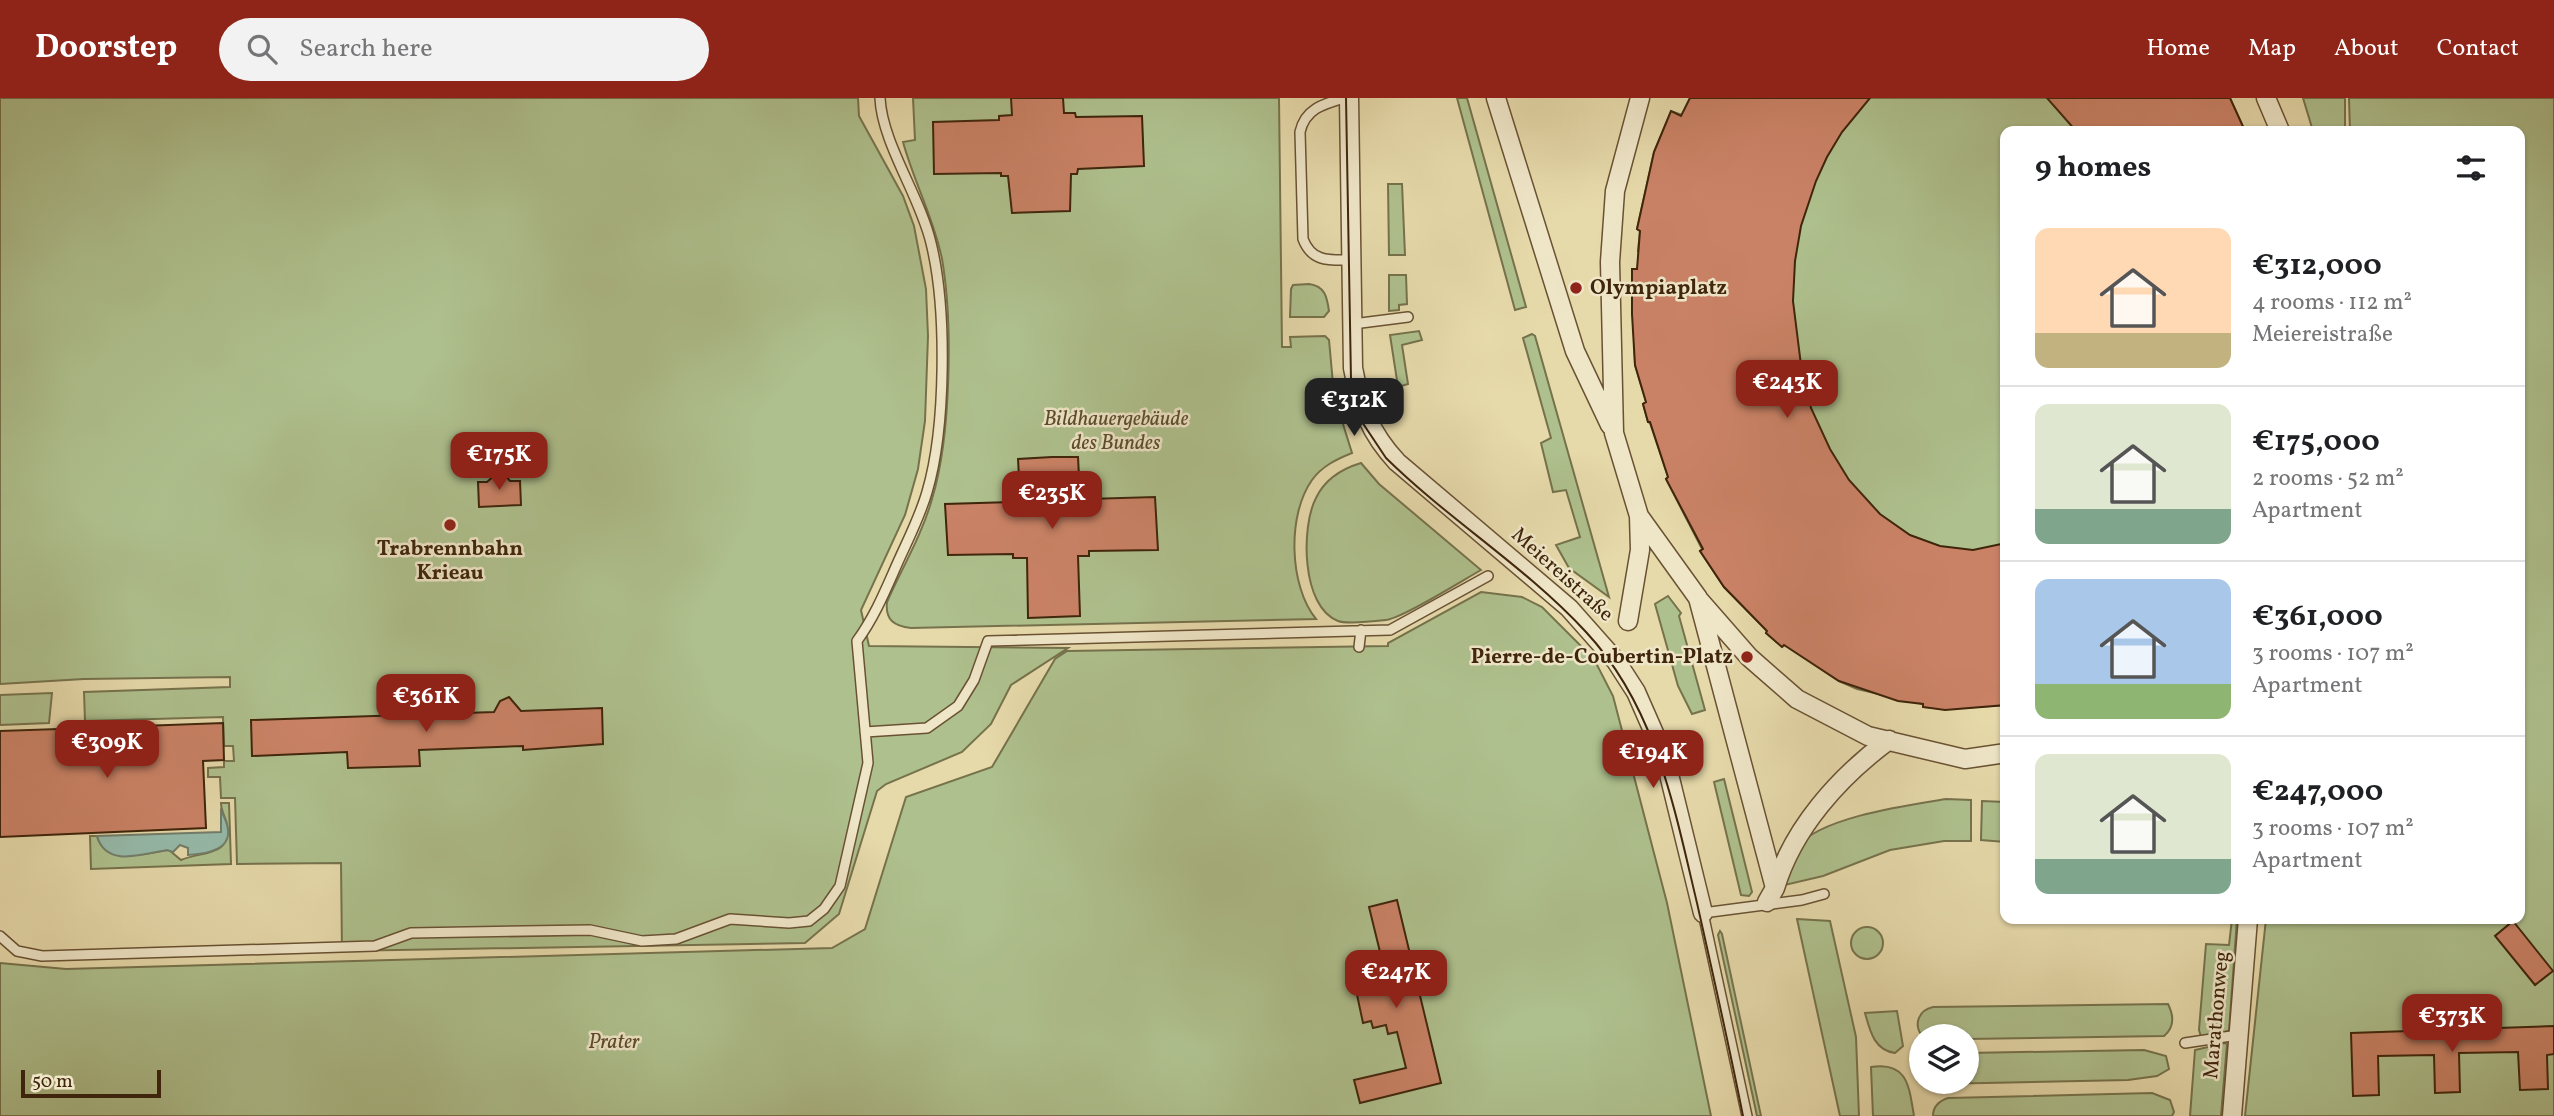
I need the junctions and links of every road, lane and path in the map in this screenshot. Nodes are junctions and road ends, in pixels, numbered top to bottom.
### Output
1 (880, 98) edge
2 (1347, 98) edge
3 (1496, 98) edge
4 (1640, 98) edge
5 (2266, 98) edge
6 (2278, 126) edge
7 (1352, 260) junction
8 (1408, 317) dead end
9 (1353, 324) junction
10 (1614, 433) junction
11 (1639, 516) junction
12 (1488, 576) dead end
13 (1698, 598) junction
14 (1628, 621) dead end
15 (1361, 631) junction
16 (1359, 647) dead end
17 (865, 732) junction
18 (1889, 740) junction
19 (2000, 754) edge
20 (1824, 894) dead end
21 (1771, 895) junction
22 (1703, 913) junction
23 (2248, 924) edge
24 (0, 936) edge
25 (2238, 1035) junction
26 (2185, 1043) dead end
27 (1747, 1116) edge
28 (2232, 1116) edge

1 - 17 lane
2 - 7 street, Meiereistraße
2 - 7 lane
3 - 10 street
4 - 10 street
5 - 6 street
7 - 9 street, Meiereistraße
8 - 9 lane
9 - 22 street, Meiereistraße
10 - 11 street
11 - 13 street
11 - 14 street
12 - 15 lane
13 - 18 street
13 - 21 street
15 - 16 lane
15 - 17 lane
17 - 24 lane
18 - 19 street
18 - 21 street
20 - 21 lane
21 - 22 lane
22 - 27 lane, Meiereistraße
23 - 25 street, Marathonweg
25 - 26 lane
25 - 28 street, Marathonweg

